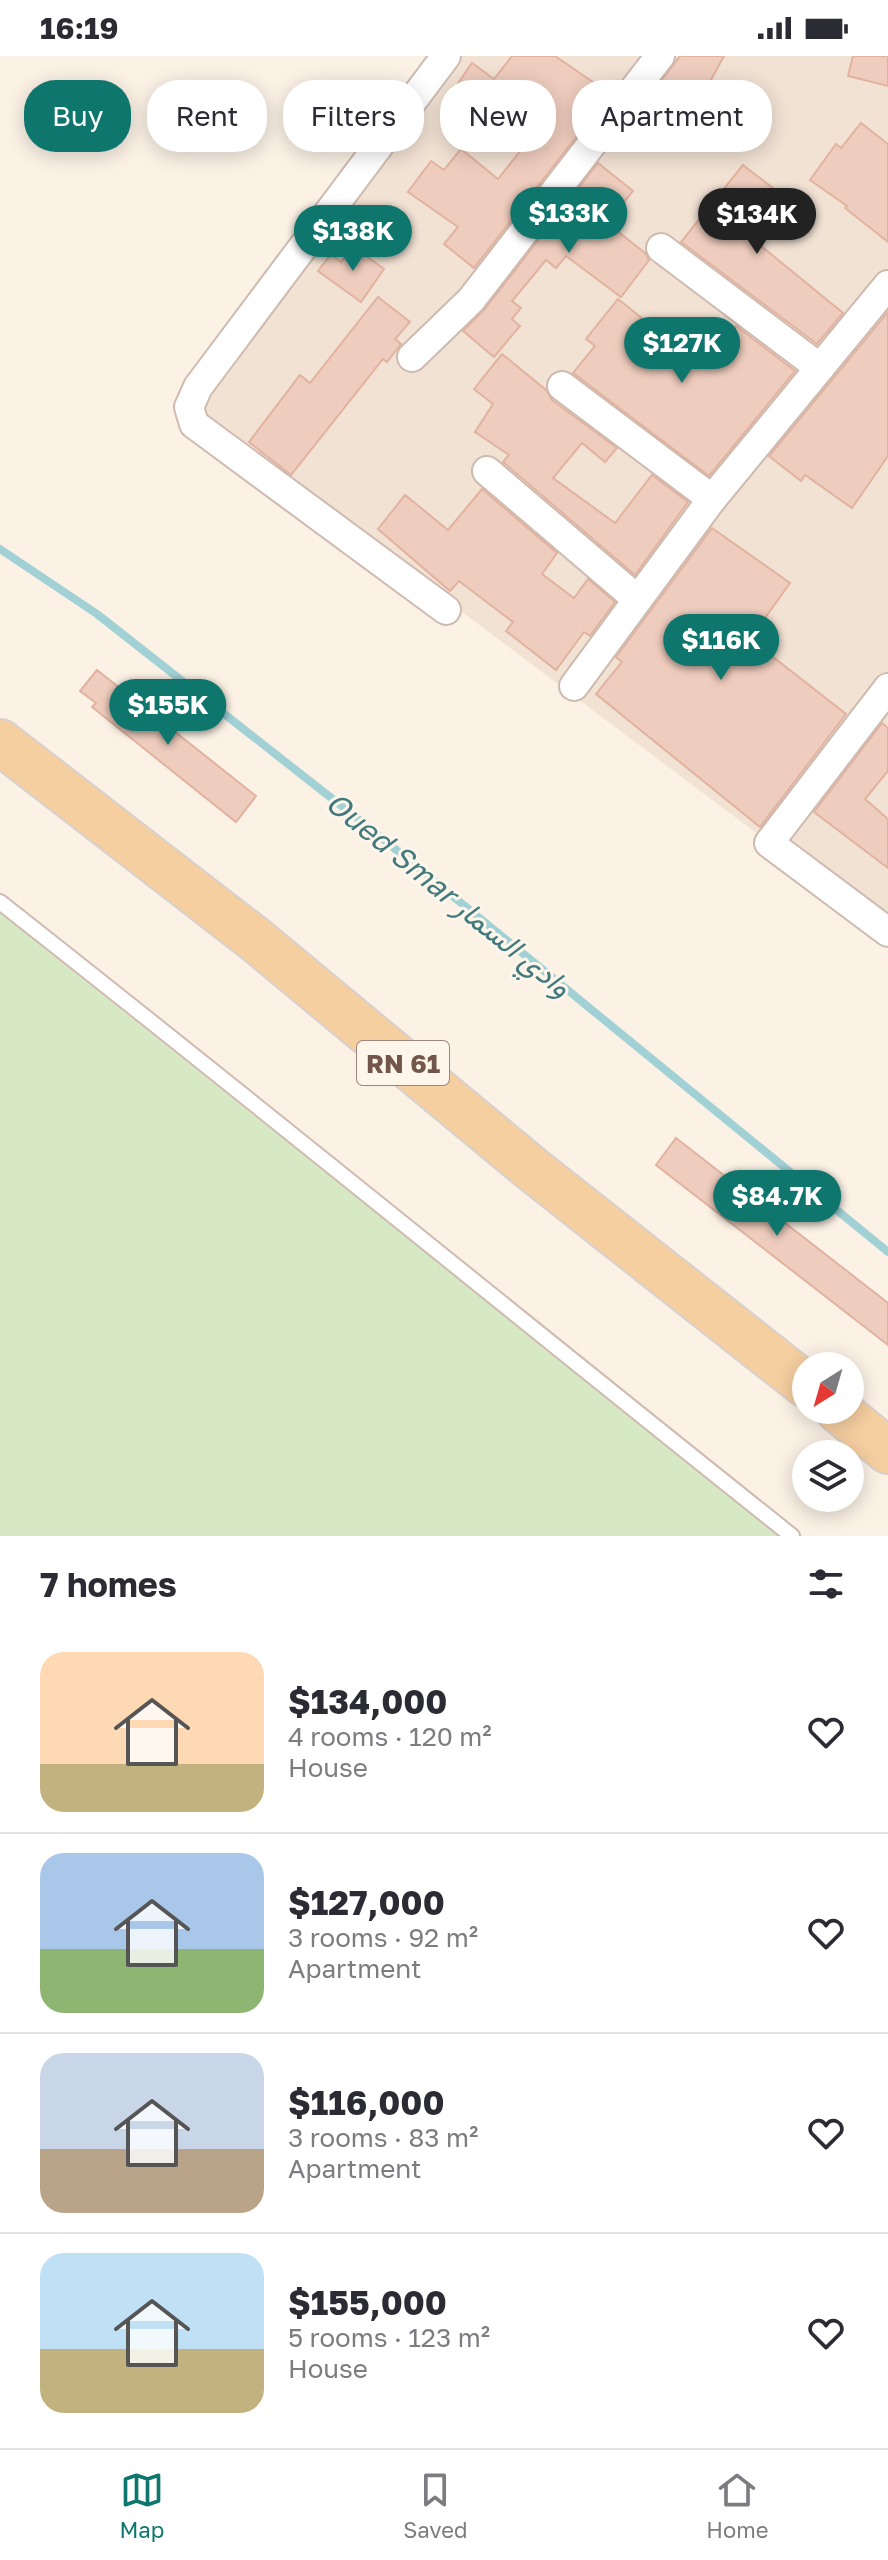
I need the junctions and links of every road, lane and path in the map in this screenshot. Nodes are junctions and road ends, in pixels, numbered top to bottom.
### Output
1 (446, 56) edge
2 (660, 56) edge
3 (661, 248) dead end
4 (888, 285) edge
5 (412, 357) dead end
6 (820, 368) junction
7 (562, 386) dead end
8 (487, 471) dead end
9 (712, 499) junction
10 (637, 599) junction
11 (446, 610) dead end
12 (574, 686) dead end
13 (888, 688) edge
14 (0, 742) edge
15 (0, 902) edge
16 (888, 932) edge
17 (792, 1374) edge
18 (855, 1424) edge
19 (888, 1451) edge
20 (792, 1536) edge

1 - 11 street
2 - 5 street
3 - 6 street
4 - 6 street
6 - 9 street
7 - 9 street
8 - 10 street
9 - 10 street
10 - 12 street
13 - 16 street
14 - 17 main road, RN 61
15 - 20 lane
18 - 19 main road

